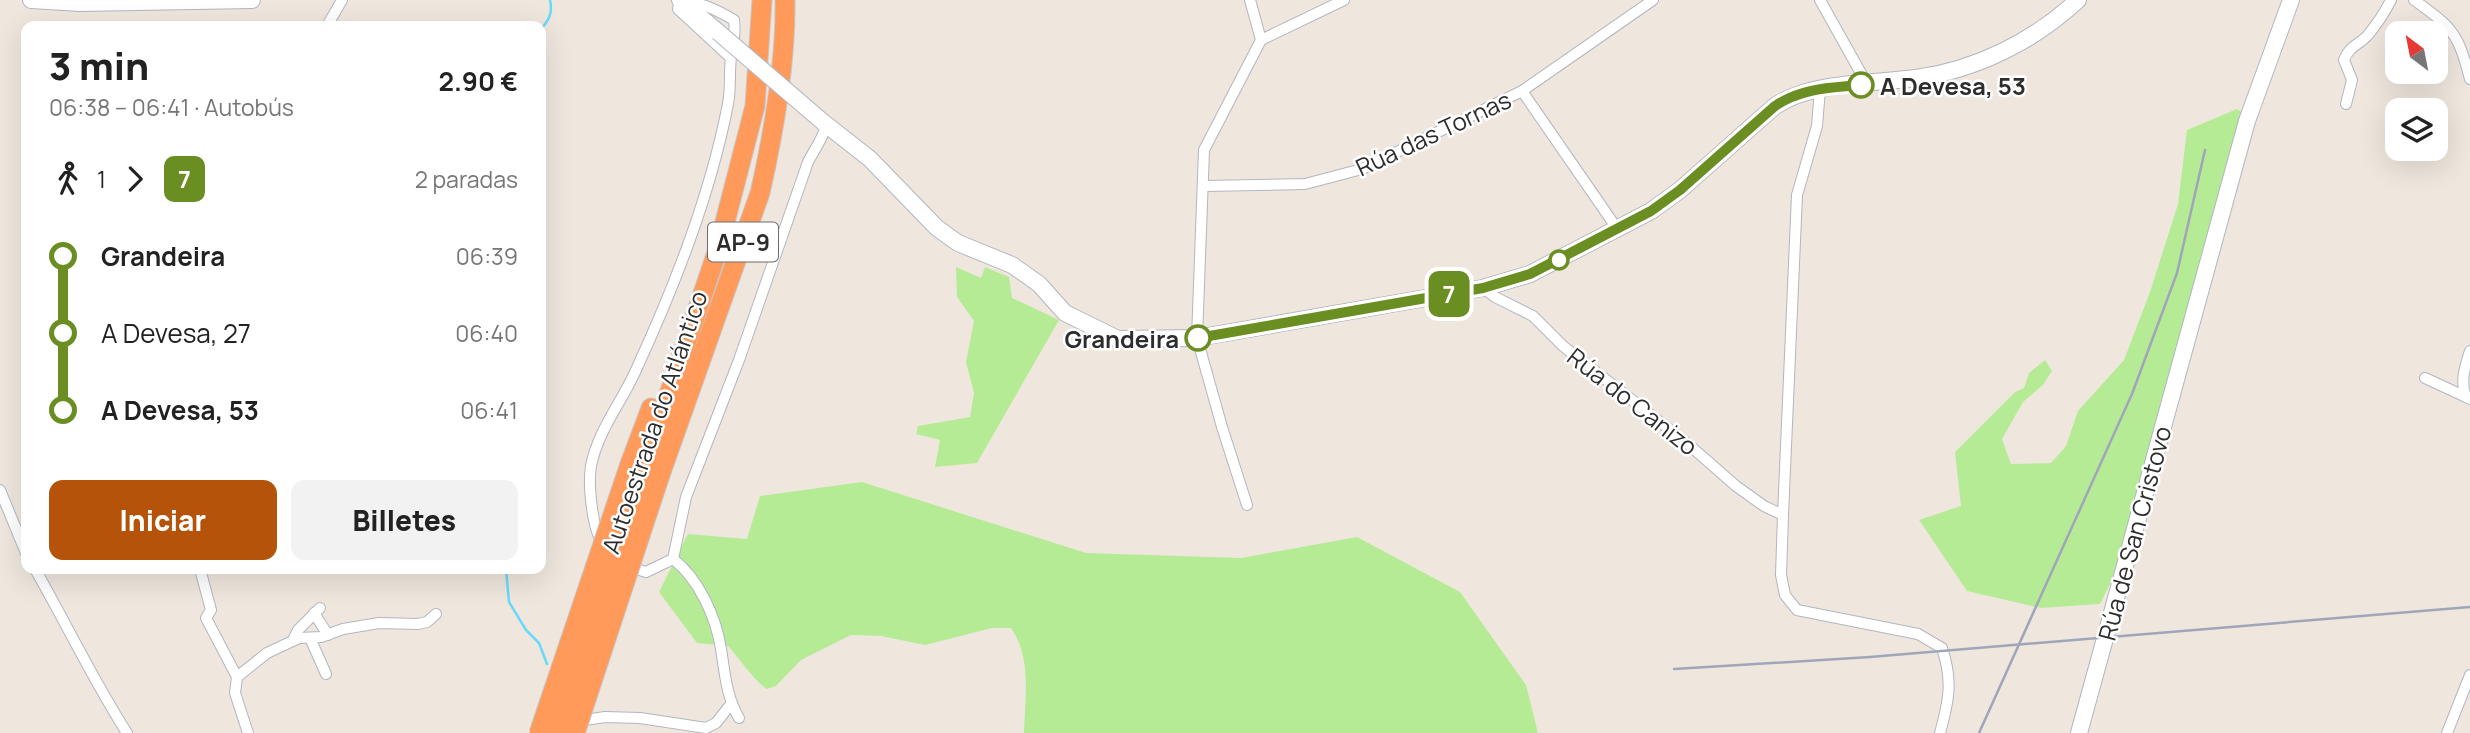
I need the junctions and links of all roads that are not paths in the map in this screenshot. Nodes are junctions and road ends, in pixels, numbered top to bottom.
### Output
1 (31, 0) edge
2 (202, 0) edge
3 (252, 0) edge
4 (342, 0) edge
5 (680, 0) edge
6 (762, 0) edge
7 (785, 0) edge
8 (1250, 0) edge
9 (1344, 0) edge
10 (1653, 0) edge
11 (1820, 0) edge
12 (2078, 0) edge
13 (2291, 0) edge
14 (2391, 0) edge
15 (2414, 0) edge
16 (330, 21) edge
17 (1261, 40) junction
18 (731, 58) junction
19 (2470, 79) edge
20 (1867, 84) junction
21 (1820, 89) junction
22 (1522, 91) junction
23 (2346, 104) dead end
24 (824, 123) junction
25 (1203, 186) junction
26 (1618, 230) junction
27 (1483, 288) junction
28 (1198, 338) junction
29 (2470, 351) edge
30 (2425, 378) dead end
31 (2468, 398) edge
32 (644, 470) junction
33 (0, 490) edge
34 (1247, 505) dead end
35 (1783, 515) junction
36 (21, 541) edge
37 (673, 559) junction
38 (38, 574) edge
39 (201, 574) edge
40 (436, 614) dead end
41 (328, 635) junction
42 (310, 638) junction
43 (293, 640) junction
44 (326, 674) dead end
45 (2470, 675) edge
46 (237, 677) junction
47 (731, 704) junction
48 (739, 718) dead end
49 (127, 733) edge
50 (248, 733) edge
51 (539, 733) edge
52 (556, 733) edge
53 (564, 733) edge
54 (575, 733) edge
55 (1940, 733) edge
56 (2079, 733) edge
57 (2447, 733) edge

1 - 2 street
2 - 3 street
4 - 16 street
5 - 18 street
5 - 18 street
5 - 24 street, bridge
6 - 32 highway, Autoestrada do Atlántico / AP-9
7 - 32 highway, Autoestrada do Atlántico / AP-9
8 - 17 street
9 - 17 street
10 - 22 street, Rúa das Tornas
11 - 20 street
12 - 20 street
13 - 56 street, Rúa de San Cristovo
14 - 23 street
15 - 19 street
17 - 25 street
18 - 37 street
20 - 21 street
21 - 26 street
21 - 35 street
22 - 25 street, Rúa das Tornas
22 - 26 street, Rúa das Tornas
24 - 28 street
24 - 37 street
25 - 28 street
26 - 27 street
27 - 28 street
27 - 35 street, Rúa do Canizo
28 - 34 street
29 - 31 street
30 - 31 street
32 - 51 highway, bridge
32 - 52 highway, Autoestrada do Atlántico / AP-9, bridge
32 - 54 highway, Autoestrada do Atlántico / AP-9, bridge
33 - 36 street
35 - 55 street
37 - 47 street
38 - 49 street
39 - 46 street
40 - 41 street
41 - 42 street
41 - 43 street
42 - 43 street
42 - 44 street
43 - 46 street
45 - 57 street
46 - 50 street
47 - 48 street
47 - 53 street

